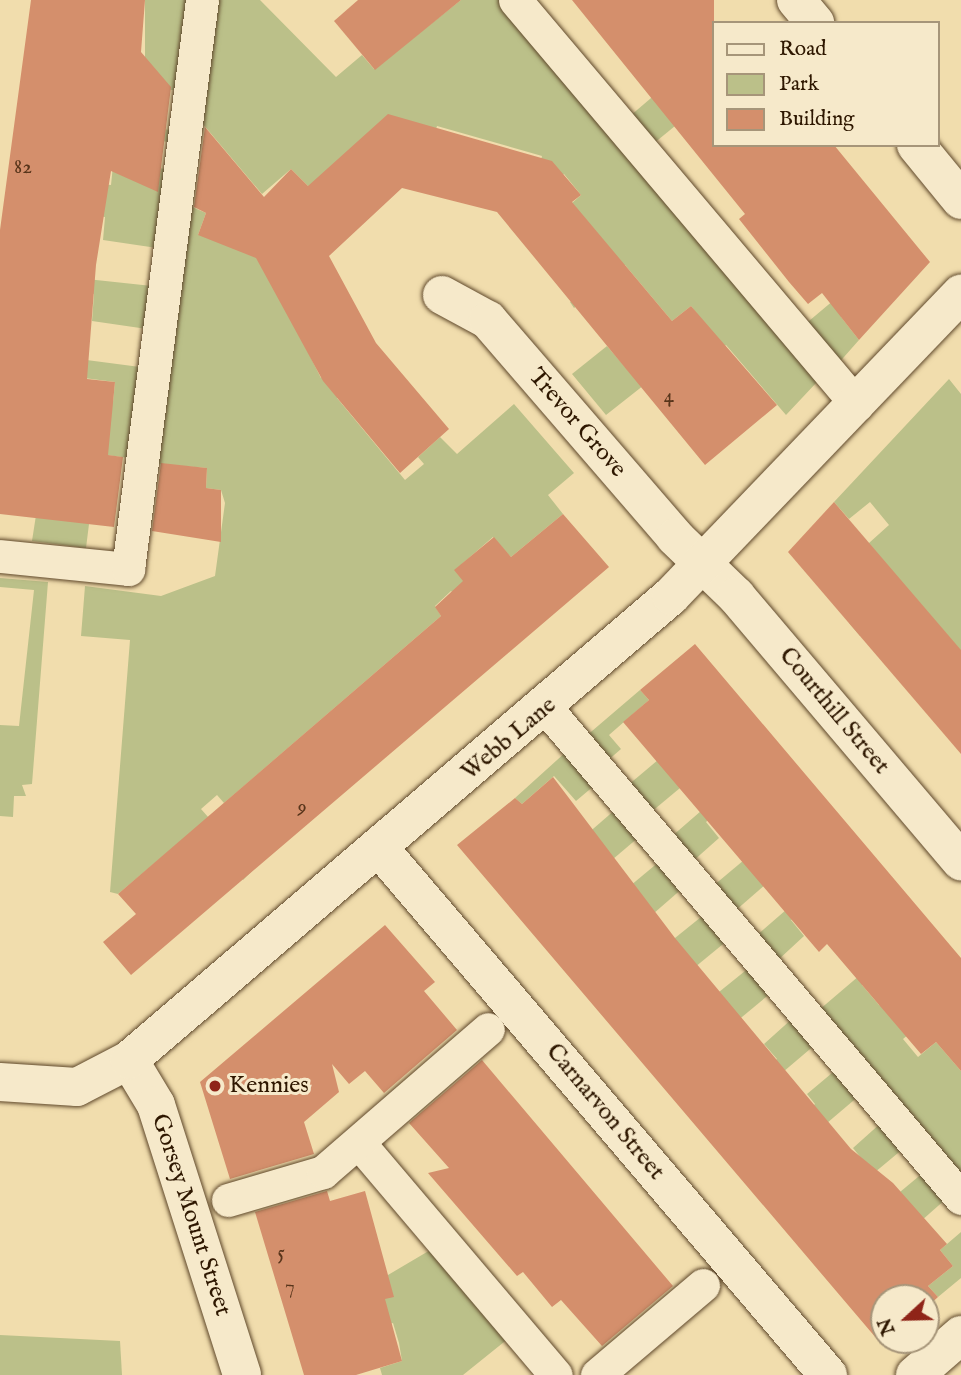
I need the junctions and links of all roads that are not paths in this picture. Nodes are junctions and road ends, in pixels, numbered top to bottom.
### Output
1 (202, 0) edge
2 (515, 0) edge
3 (796, 0) edge
4 (813, 21) edge
5 (918, 147) edge
6 (961, 200) edge
7 (961, 294) edge
8 (442, 295) dead end
9 (857, 405) junction
10 (0, 556) edge
11 (702, 565) junction
12 (546, 708) junction
13 (380, 849) junction
14 (961, 861) edge
15 (488, 1030) dead end
16 (129, 1060) junction
17 (0, 1082) edge
18 (359, 1143) junction
19 (961, 1198) edge
20 (228, 1200) dead end
21 (703, 1285) dead end
22 (961, 1335) edge
23 (242, 1375) edge
24 (556, 1375) edge
25 (597, 1375) edge
26 (828, 1375) edge
27 (915, 1375) edge

1 - 10 lane
2 - 9 lane
3 - 4 street
5 - 6 street
7 - 9 street, Webb Lane
8 - 11 street, Trevor Grove
9 - 11 street, Webb Lane
11 - 12 street, Webb Lane
11 - 14 street, Courthill Street
12 - 13 street, Webb Lane
12 - 19 lane
13 - 16 street, Webb Lane
13 - 26 street, Carnarvon Street
15 - 18 lane
16 - 17 street, Webb Lane
16 - 23 street, Gorsey Mount Street
18 - 20 lane
18 - 24 lane
21 - 25 lane
22 - 27 street

